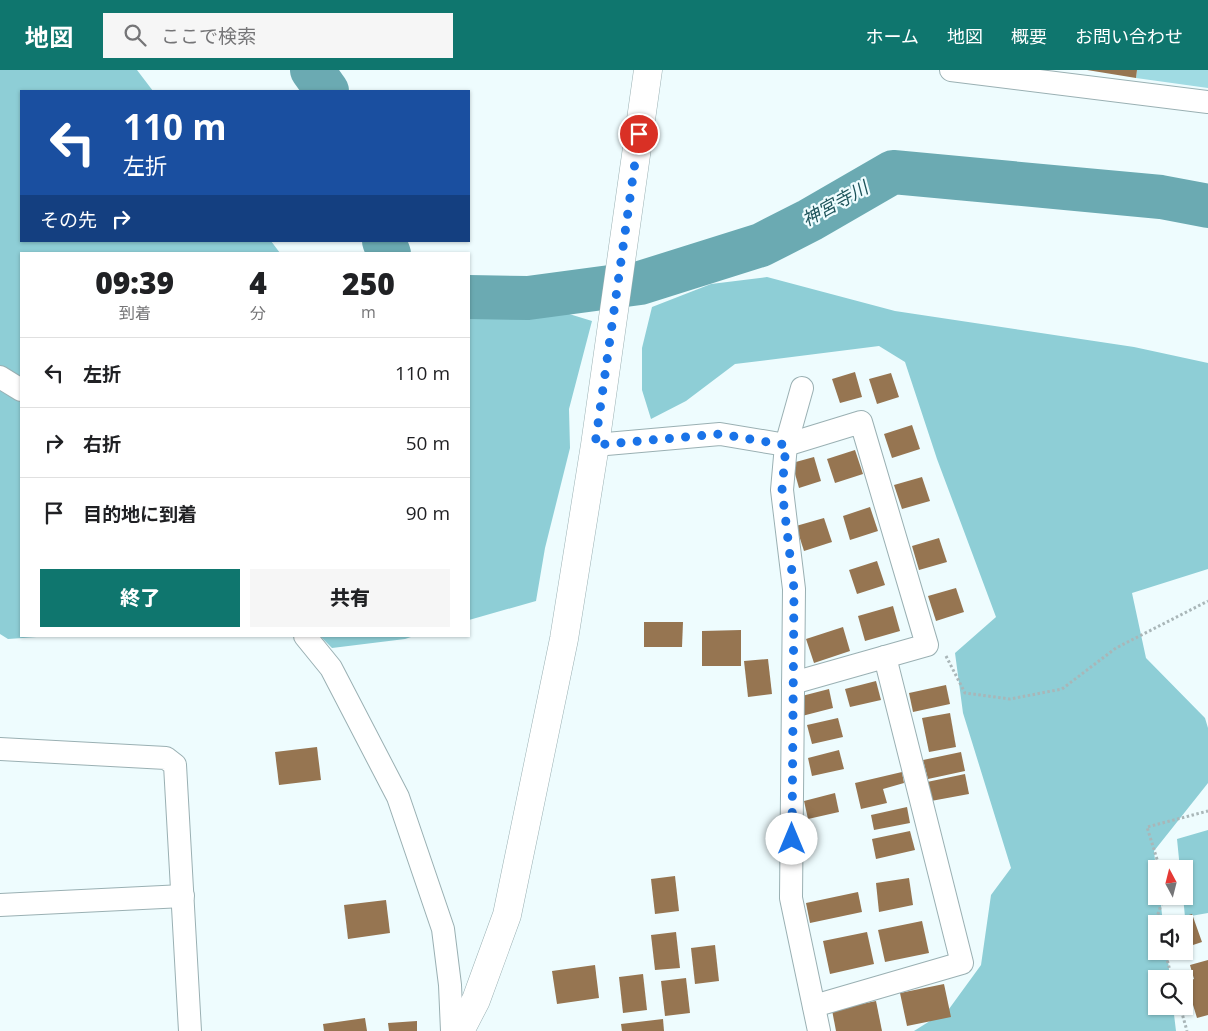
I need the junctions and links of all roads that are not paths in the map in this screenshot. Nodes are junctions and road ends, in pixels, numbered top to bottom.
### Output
1 (648, 70) edge
2 (951, 70) edge
3 (1208, 102) edge
4 (0, 377) edge
5 (802, 388) dead end
6 (20, 389) edge
7 (595, 445) junction
8 (786, 445) junction
9 (307, 637) edge
10 (884, 657) junction
11 (793, 683) junction
12 (0, 749) edge
13 (183, 896) junction
14 (0, 905) edge
15 (814, 1006) junction
16 (190, 1031) edge
17 (452, 1031) edge
18 (460, 1031) edge
19 (819, 1031) edge

1 - 7 street
2 - 3 street
4 - 6 street
5 - 8 street
7 - 8 street
7 - 18 street
8 - 10 street
8 - 11 street
9 - 17 street
10 - 11 street
10 - 15 street
11 - 15 street
12 - 13 street
13 - 14 street
13 - 16 street
15 - 19 street

